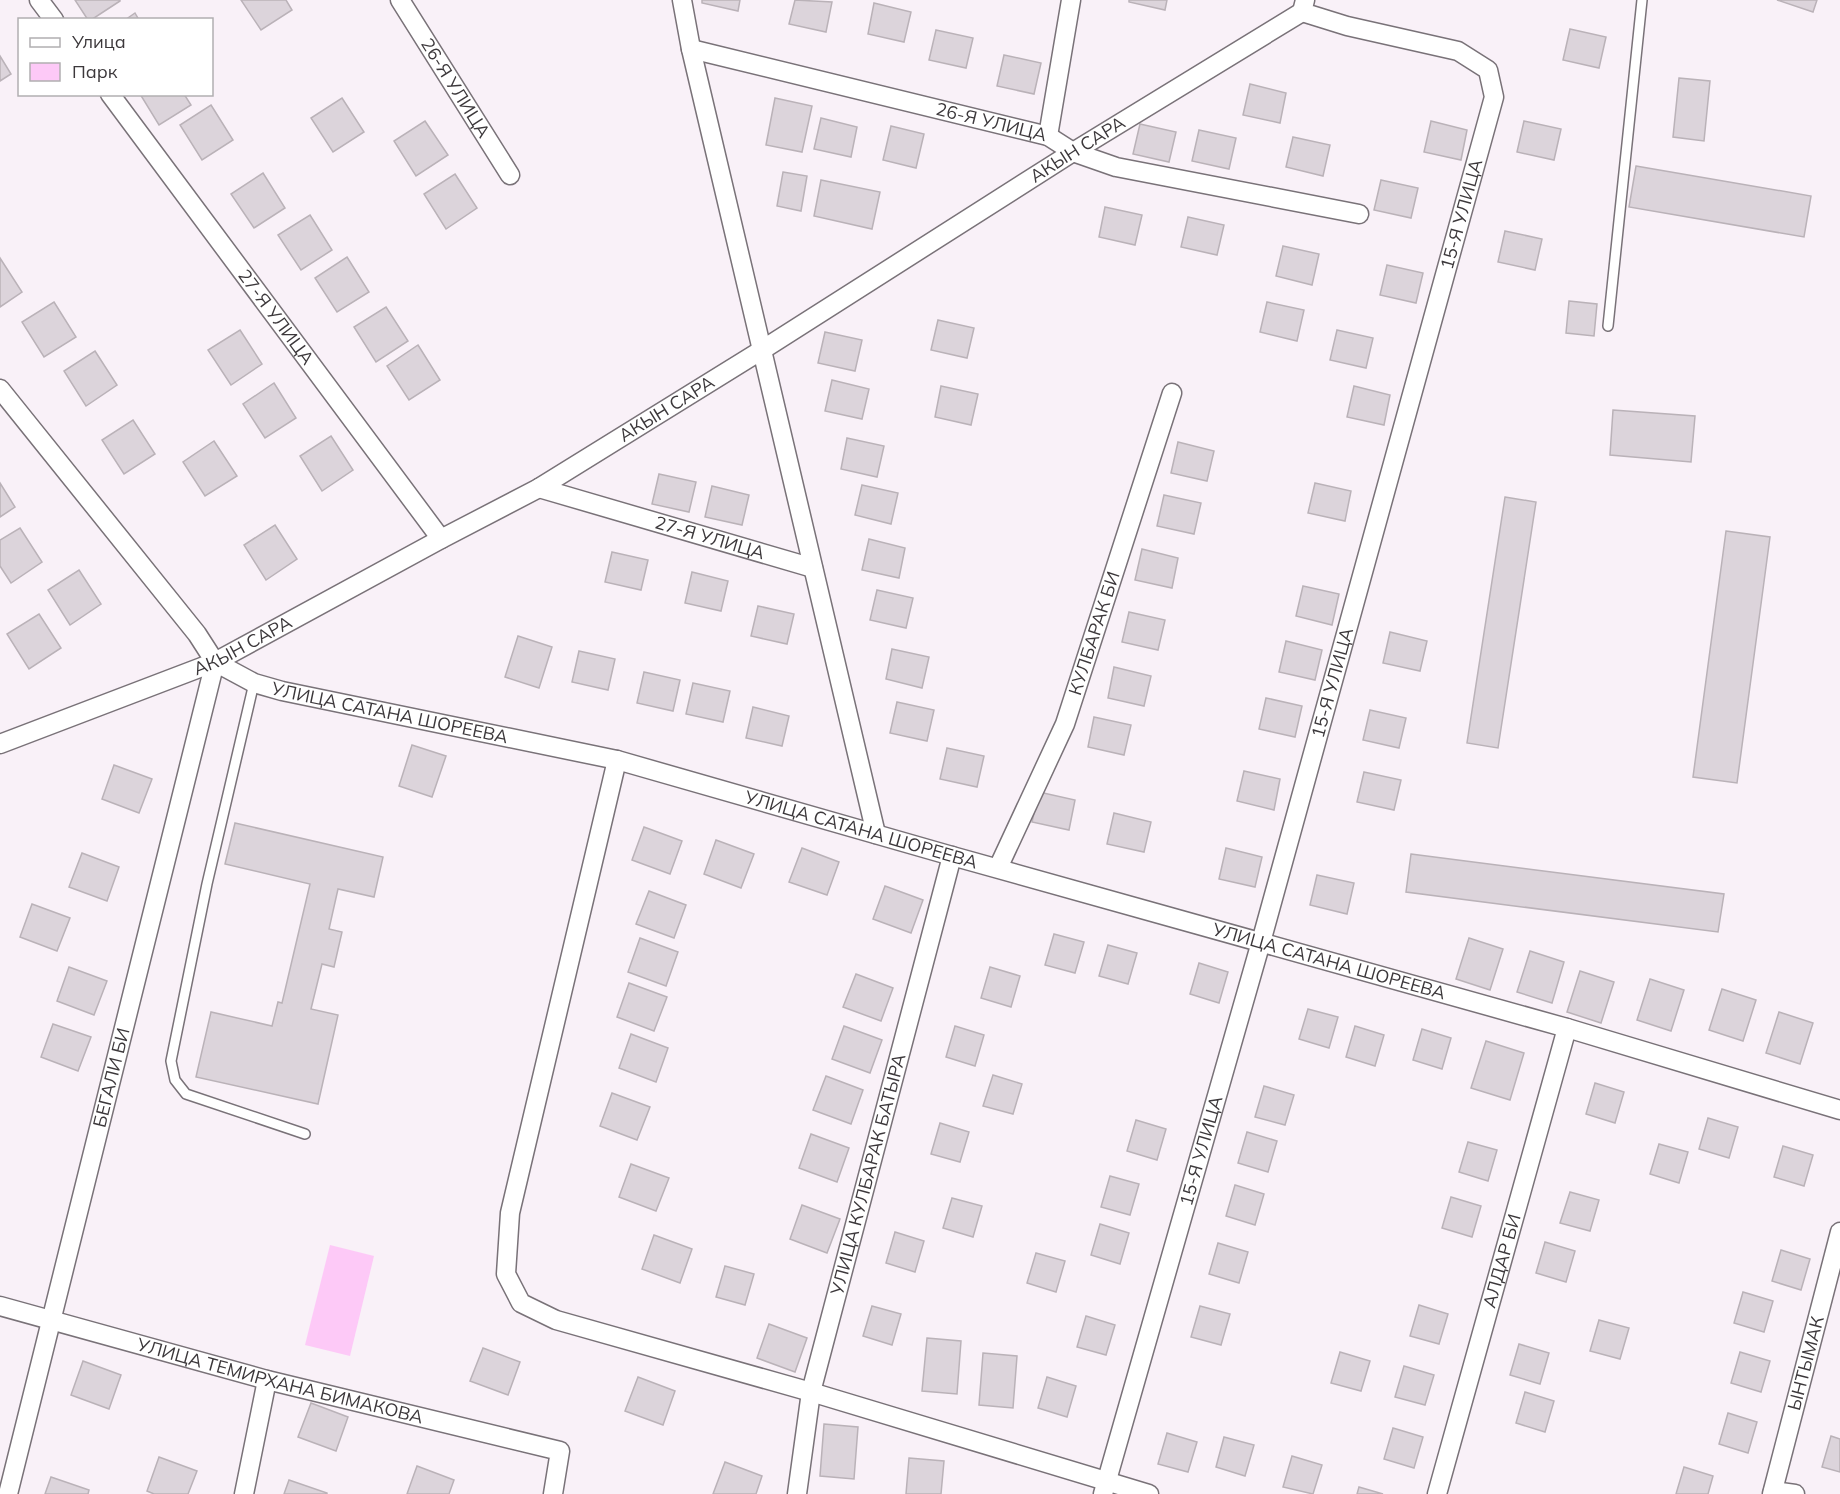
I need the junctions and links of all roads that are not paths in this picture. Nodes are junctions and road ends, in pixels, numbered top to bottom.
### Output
1 (39, 0) edge
2 (400, 0) edge
3 (682, 0) edge
4 (1071, 0) edge
5 (1642, 0) edge
6 (1303, 6) edge
7 (52, 18) edge
8 (691, 48) junction
9 (111, 96) edge
10 (1048, 136) junction
11 (1073, 152) junction
12 (510, 175) dead end
13 (1359, 214) dead end
14 (1608, 326) dead end
15 (762, 350) junction
16 (0, 389) edge
17 (1172, 393) dead end
18 (539, 488) junction
19 (441, 538) junction
20 (813, 568) junction
21 (215, 662) junction
22 (254, 683) junction
23 (0, 744) edge
24 (617, 760) junction
25 (876, 834) junction
26 (952, 856) junction
27 (998, 868) junction
28 (1261, 942) junction
29 (1567, 1028) junction
30 (1840, 1110) edge
31 (305, 1134) dead end
32 (1840, 1232) edge
33 (0, 1306) edge
34 (52, 1321) junction
35 (267, 1380) junction
36 (811, 1392) junction
37 (1105, 1488) edge
38 (1773, 1493) edge
39 (8, 1494) edge
40 (244, 1494) edge
41 (553, 1494) edge
42 (797, 1494) edge
43 (1149, 1494) edge
44 (1437, 1494) edge
45 (1795, 1494) edge

1 - 7 street
2 - 12 street, 26-Я УЛИЦА
3 - 8 street
4 - 10 street
5 - 14 lane
6 - 11 street, АКЫН САРА
6 - 28 street, 15-Я УЛИЦА
8 - 10 street, 26-Я УЛИЦА
8 - 15 street
9 - 19 street, 27-Я УЛИЦА
10 - 11 street, 26-Я УЛИЦА
11 - 13 street, 26-Я УЛИЦА
11 - 15 street, АКЫН САРА
15 - 18 street, АКЫН САРА
15 - 20 street
16 - 21 street, УЛИЦА САТАНА ШОРЕЕВА
17 - 27 street, КУЛБАРАК БИ
18 - 19 street, АКЫН САРА
18 - 20 street, 27-Я УЛИЦА
19 - 21 street, АКЫН САРА
20 - 25 street
21 - 22 street, УЛИЦА САТАНА ШОРЕЕВА
21 - 23 street, АКЫН САРА
21 - 34 street, БЕГАЛИ БИ
22 - 24 street, УЛИЦА САТАНА ШОРЕЕВА
22 - 31 lane
24 - 25 street, УЛИЦА САТАНА ШОРЕЕВА
24 - 36 street
25 - 26 street, УЛИЦА САТАНА ШОРЕЕВА
26 - 27 street, УЛИЦА САТАНА ШОРЕЕВА
26 - 36 street, УЛИЦА КУЛБАРАК БАТЫРА
27 - 28 street, УЛИЦА САТАНА ШОРЕЕВА
28 - 29 street, УЛИЦА САТАНА ШОРЕЕВА
28 - 37 street, 15-Я УЛИЦА
29 - 30 street, УЛИЦА САТАНА ШОРЕЕВА
29 - 44 street, АЛДАР БИ
32 - 38 street, ЫНТЫМАК
33 - 34 street, УЛИЦА ТЕМИРХАНА БИМАКОВА
34 - 35 street, УЛИЦА ТЕМИРХАНА БИМАКОВА
34 - 39 street, БЕГАЛИ БИ
35 - 40 street
35 - 41 street, УЛИЦА ТЕМИРХАНА БИМАКОВА
36 - 37 street
36 - 42 street, УЛИЦА КУЛБАРАК БАТЫРА
37 - 43 street
38 - 45 street

